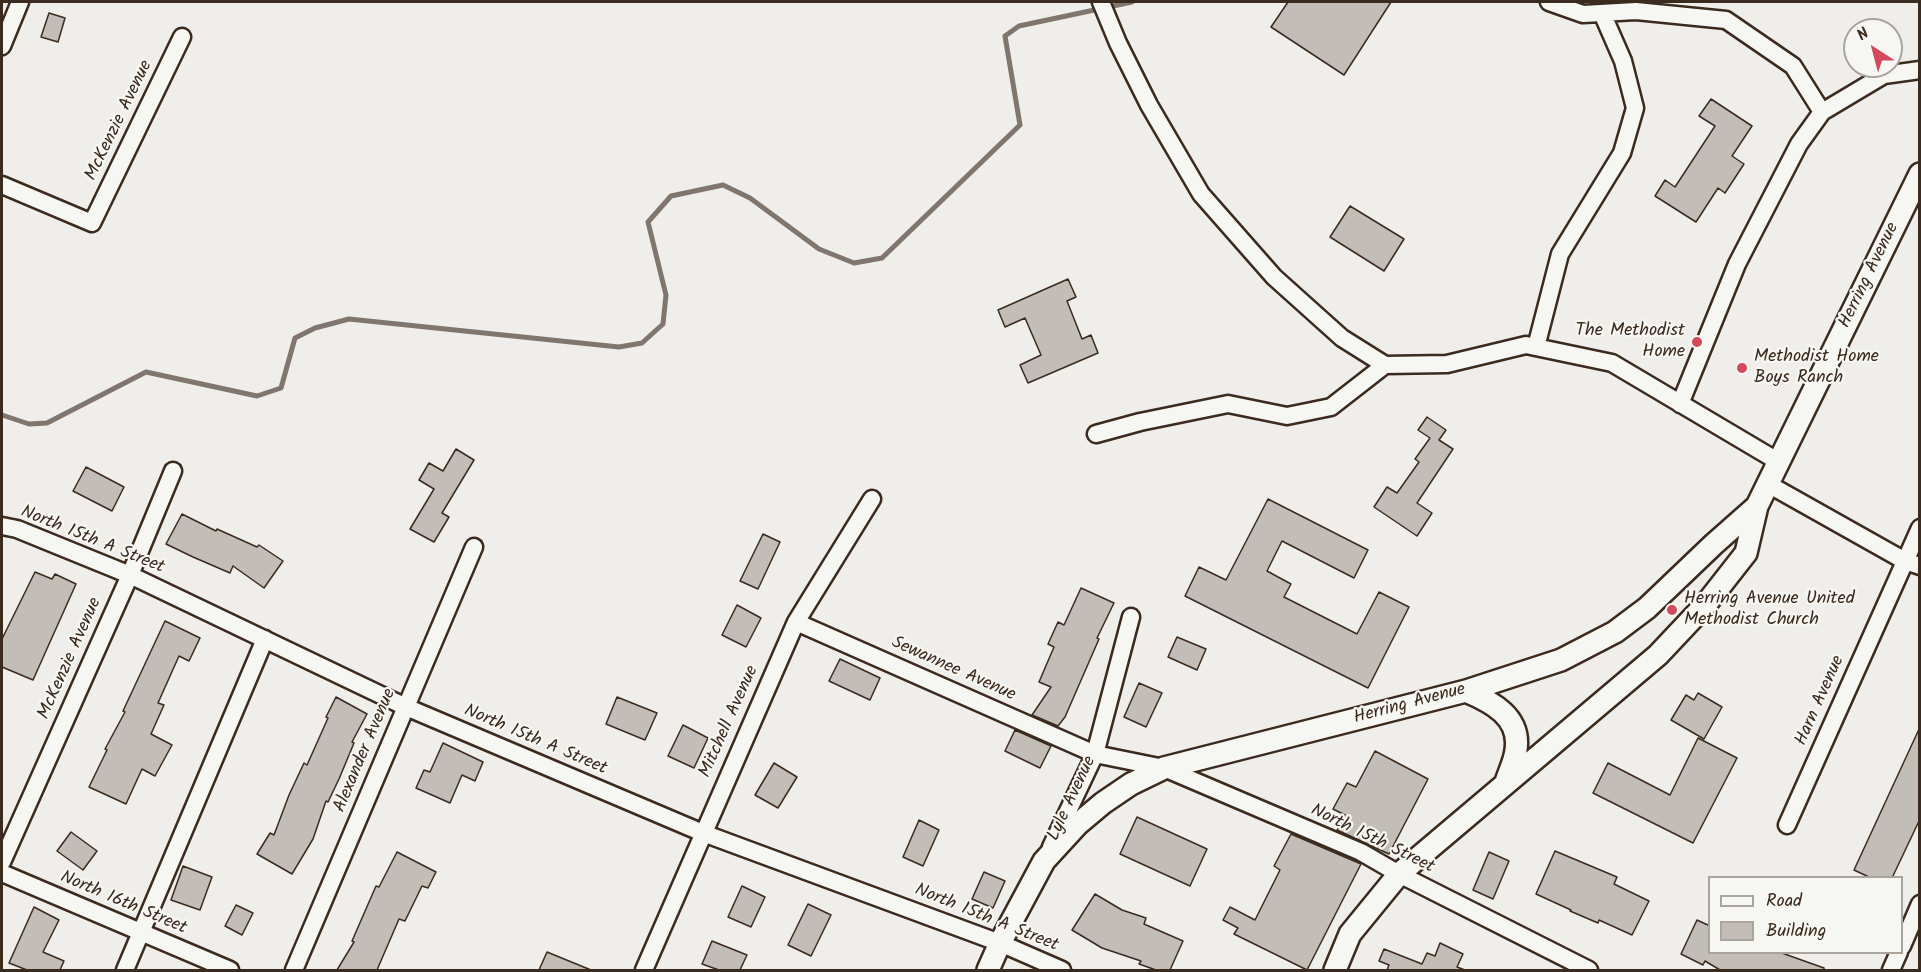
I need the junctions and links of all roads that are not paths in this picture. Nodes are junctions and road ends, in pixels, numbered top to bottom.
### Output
1 (20, 2) edge
2 (1101, 2) edge
3 (1549, 2) edge
4 (1684, 9) edge
5 (1602, 13) junction
6 (182, 37) dead end
7 (2, 46) edge
8 (1920, 70) edge
9 (1822, 112) junction
10 (1920, 174) edge
11 (2, 185) edge
12 (1536, 347) junction
13 (1385, 365) junction
14 (1680, 404) junction
15 (1096, 434) dead end
16 (1779, 462) junction
17 (173, 471) dead end
18 (1768, 484) junction
19 (872, 499) dead end
20 (1757, 506) junction
21 (2, 526) edge
22 (1920, 528) edge
23 (474, 547) dead end
24 (1912, 563) edge
25 (130, 575) junction
26 (1131, 617) dead end
27 (796, 622) junction
28 (265, 639) junction
29 (1466, 691) junction
30 (406, 707) junction
31 (1095, 754) junction
32 (1164, 768) junction
33 (1506, 782) junction
34 (1787, 825) dead end
35 (703, 833) junction
36 (1044, 861) junction
37 (2, 862) edge
38 (2, 873) edge
39 (1399, 874) junction
40 (1920, 904) edge
41 (141, 932) junction
42 (1000, 943) junction
43 (1903, 944) edge
44 (1898, 954) edge
45 (125, 970) edge
46 (230, 970) edge
47 (294, 970) edge
48 (644, 970) edge
49 (988, 970) edge
50 (1062, 970) edge
51 (1335, 970) edge
52 (1589, 970) edge
53 (1891, 970) edge

1 - 7 street
2 - 13 street
3 - 5 street
4 - 5 street
4 - 9 street
5 - 12 street
6 - 11 street, McKenzie Avenue
8 - 9 street
9 - 14 street
10 - 16 main road, Herring Avenue
12 - 13 street
12 - 14 street
13 - 15 street
14 - 16 street
16 - 18 main road, Herring Avenue
17 - 25 street, McKenzie Avenue
18 - 20 main road, Herring Avenue
18 - 24 street
19 - 27 street, Mitchell Avenue
20 - 29 main road, Herring Avenue
20 - 33 main road, Herring Avenue
21 - 25 street, North 15th A Street
22 - 24 street, Harn Avenue
23 - 30 street, Alexander Avenue
24 - 34 street, Harn Avenue
25 - 28 street, North 15th A Street
25 - 37 street, McKenzie Avenue
26 - 31 street, Lyle Avenue
27 - 31 street, Sewannee Avenue
27 - 35 street, Mitchell Avenue
28 - 30 street, North 15th A Street
28 - 41 street
29 - 32 main road, Herring Avenue
29 - 33 main road
30 - 35 street, North 15th A Street
30 - 47 street, Alexander Avenue
31 - 32 street, North 15th Street
31 - 36 street, Lyle Avenue
32 - 36 main road, Herring Avenue
32 - 39 street, North 15th Street
33 - 39 main road, Herring Avenue
35 - 42 street, North 15th A Street
35 - 48 street, Mitchell Avenue
36 - 42 main road, Lyle Avenue
38 - 41 street, North 16th Street
39 - 51 main road, Herring Avenue
39 - 52 street, North 15th Street
40 - 43 street
41 - 45 street
41 - 46 street, North 16th Street
42 - 49 main road, Lyle Avenue
42 - 50 street, North 15th A Street
44 - 53 street

